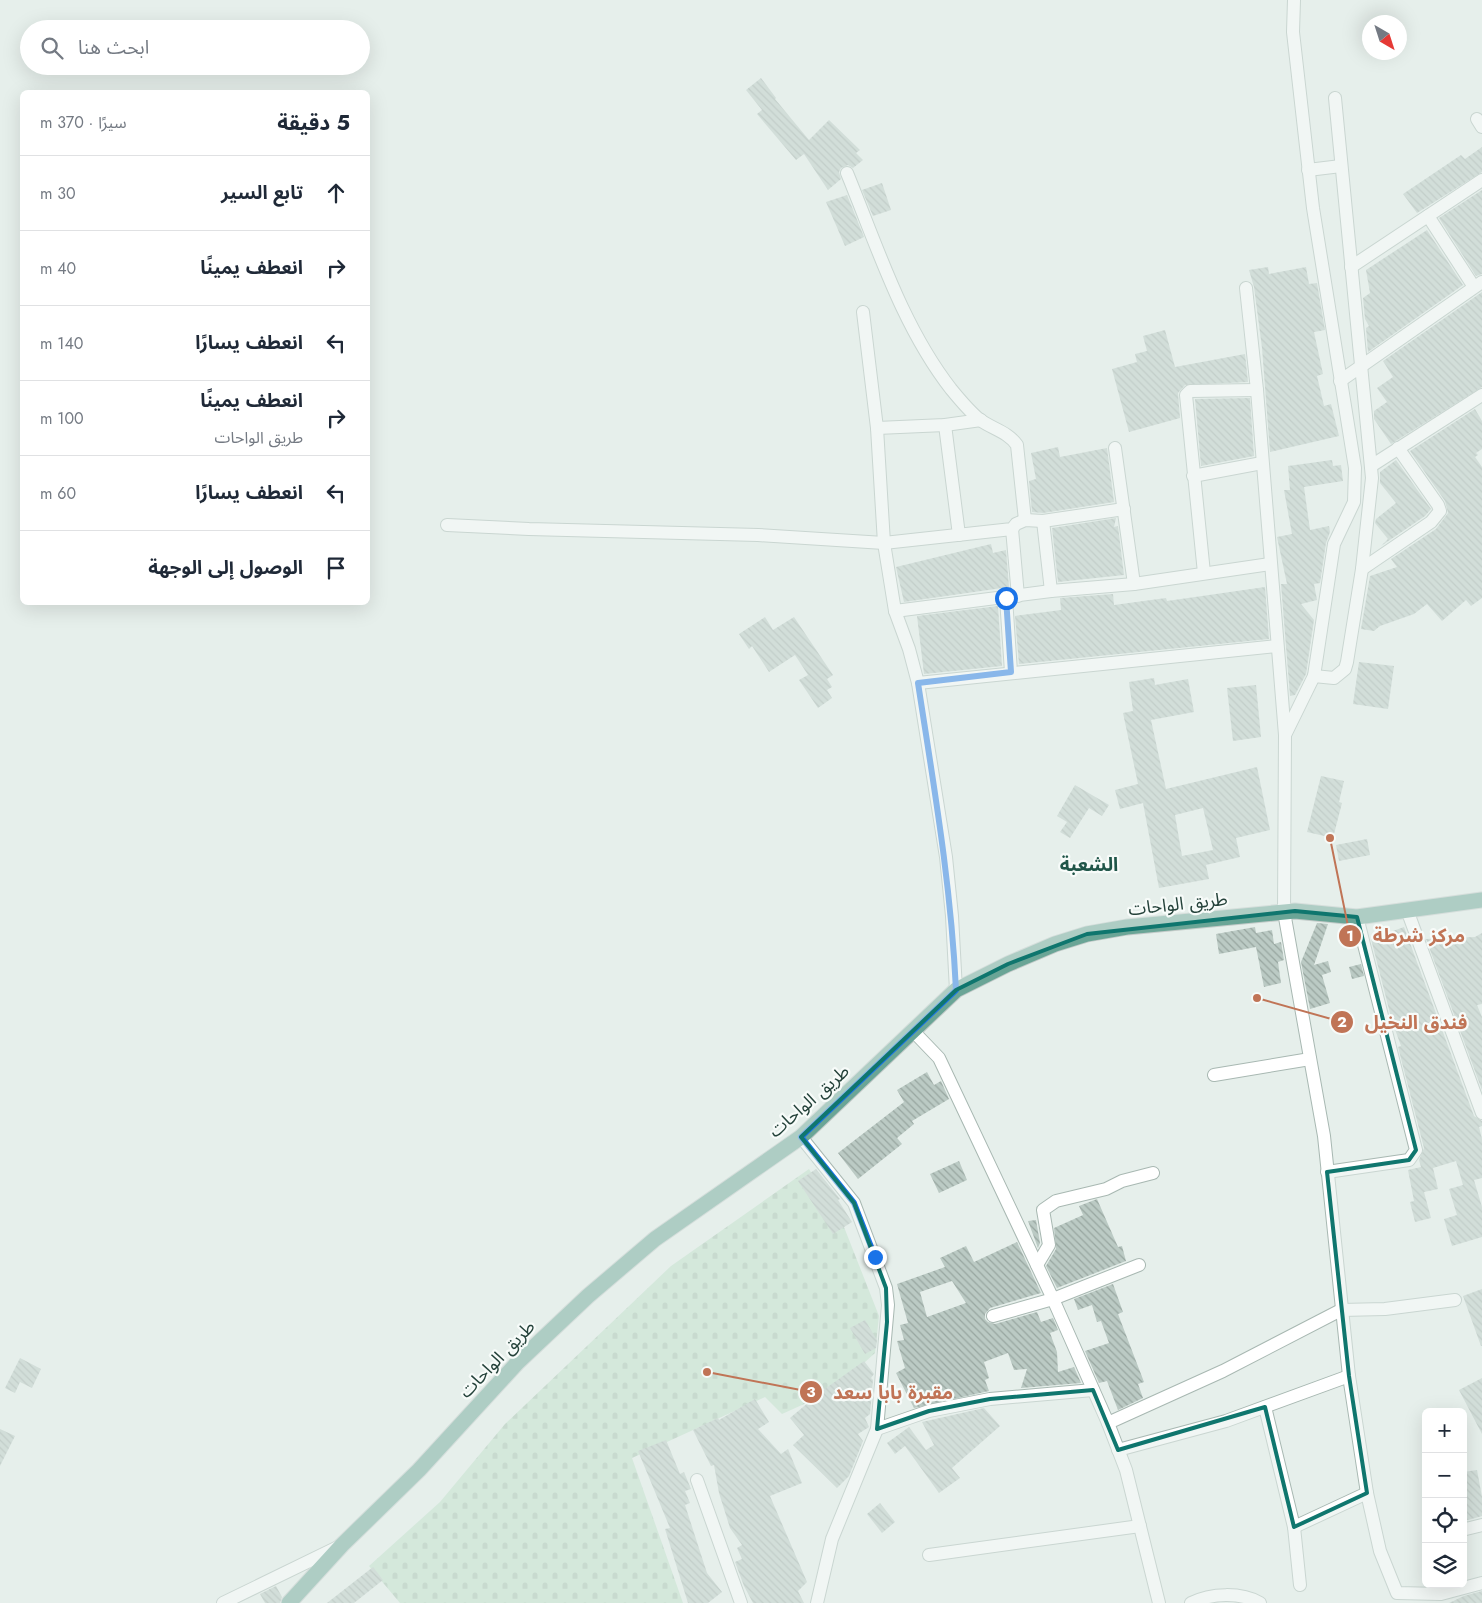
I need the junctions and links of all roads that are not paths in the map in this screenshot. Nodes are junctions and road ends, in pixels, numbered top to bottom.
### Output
1 (1294, 0) edge
2 (1335, 98) dead end
3 (1341, 166) junction
4 (1308, 170) junction
5 (847, 173) dead end
6 (1482, 180) edge
7 (1428, 216) junction
8 (1351, 267) junction
9 (1478, 285) edge
10 (1246, 288) dead end
11 (863, 312) dead end
12 (1360, 367) junction
13 (1340, 380) junction
14 (1257, 390) junction
15 (1482, 396) edge
16 (981, 420) junction
17 (945, 425) junction
18 (877, 428) junction
19 (1115, 448) dead end
20 (1398, 448) junction
21 (1262, 464) junction
22 (1371, 466) junction
23 (1193, 476) junction
24 (1124, 509) junction
25 (1025, 520) junction
26 (1043, 521) junction
27 (447, 525) dead end
28 (1012, 529) junction
29 (959, 535) junction
30 (884, 543) junction
31 (1270, 564) junction
32 (1362, 569) junction
33 (1204, 573) junction
34 (1134, 584) junction
35 (1051, 591) junction
36 (1012, 597) junction
37 (895, 611) junction
38 (1277, 646) junction
39 (1011, 672) junction
40 (1314, 676) junction
41 (918, 683) junction
42 (1285, 735) junction
43 (1482, 900) edge
44 (1407, 910) junction
45 (1284, 912) junction
46 (1357, 916) junction
47 (956, 990) junction
48 (914, 1032) junction
49 (1310, 1059) junction
50 (1214, 1075) dead end
51 (1479, 1089) edge
52 (1482, 1113) edge
53 (801, 1137) junction
54 (1327, 1172) junction
55 (1153, 1173) dead end
56 (1037, 1265) junction
57 (1139, 1266) dead end
58 (1053, 1298) junction
59 (1455, 1300) dead end
60 (1341, 1310) junction
61 (992, 1316) dead end
62 (1349, 1376) junction
63 (1093, 1390) junction
64 (1265, 1407) junction
65 (1108, 1423) junction
66 (877, 1429) junction
67 (1118, 1450) junction
68 (697, 1480) dead end
69 (1367, 1493) junction
70 (1482, 1524) edge
71 (1140, 1526) junction
72 (1294, 1527) junction
73 (1467, 1529) edge
74 (342, 1546) junction
75 (929, 1555) dead end
76 (1482, 1583) edge
77 (1300, 1585) dead end
78 (1457, 1597) edge
79 (223, 1603) edge
80 (289, 1603) edge
81 (741, 1603) edge
82 (817, 1603) edge
83 (1159, 1603) edge
84 (1191, 1603) edge
85 (1260, 1603) edge

1 - 4 street
2 - 3 street
3 - 4 street
3 - 8 street
4 - 13 street
5 - 16 street
6 - 7 street
7 - 8 street
7 - 9 street
8 - 12 street
9 - 12 street
10 - 14 street
11 - 18 street
12 - 13 street
12 - 22 street
13 - 40 street
14 - 21 street
14 - 23 street
15 - 20 street
16 - 17 street
16 - 25 street
17 - 18 street
17 - 29 street
18 - 30 street
19 - 24 street
20 - 22 street
20 - 32 street
21 - 23 street
21 - 31 street
22 - 32 street
23 - 33 street
24 - 26 street
24 - 34 street
25 - 26 street
25 - 28 street
26 - 35 street
27 - 30 street
28 - 29 street
28 - 36 street
29 - 30 street
30 - 37 street
31 - 33 street
31 - 38 street
32 - 40 street
33 - 34 street
34 - 35 street
35 - 36 street
36 - 37 street
36 - 39 street
37 - 41 street
38 - 39 street
38 - 42 street
39 - 41 street
40 - 42 street
41 - 47 street
42 - 45 street
43 - 44 main road, طريق الواحات
44 - 46 main road, طريق الواحات
44 - 51 street
45 - 46 main road, طريق الواحات
45 - 47 main road, طريق الواحات
45 - 49 street
46 - 54 street
47 - 48 main road, طريق الواحات
48 - 53 main road, طريق الواحات
48 - 56 street
49 - 50 street
49 - 54 street
51 - 52 street
53 - 66 street
53 - 74 main road, طريق الواحات
54 - 60 street
55 - 56 street
56 - 58 street
57 - 58 street
58 - 61 street
58 - 63 street
59 - 60 street
60 - 62 street
60 - 65 street
62 - 64 street
62 - 69 street
63 - 65 street
63 - 66 street
64 - 67 street
64 - 72 street
65 - 67 street
66 - 82 street
67 - 71 street
68 - 81 street
69 - 72 street
69 - 78 street
70 - 73 street
71 - 75 street
71 - 83 street
72 - 77 street
74 - 79 street
74 - 80 main road, طريق الواحات
76 - 78 street
84 - 85 street

